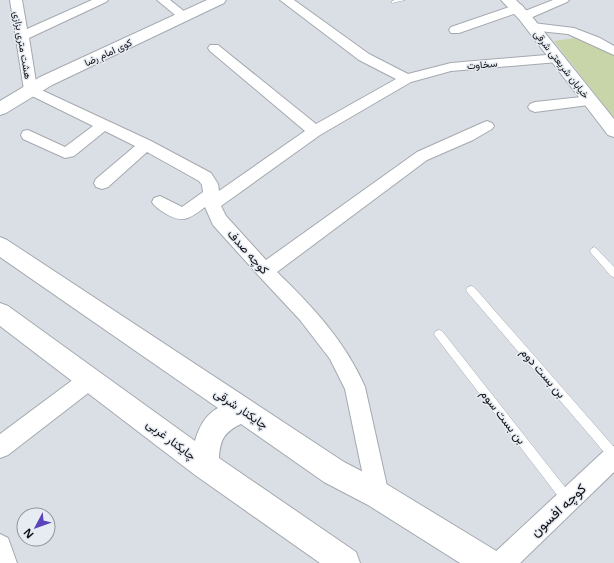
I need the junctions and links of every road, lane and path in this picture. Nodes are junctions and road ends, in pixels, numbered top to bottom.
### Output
1 (16, 0) edge
2 (102, 0) edge
3 (163, 0) edge
4 (219, 0) edge
5 (286, 0) edge
6 (402, 0) edge
7 (563, 0) edge
8 (394, 2) dead end
9 (521, 13) edge
10 (184, 16) junction
11 (455, 30) dead end
12 (22, 36) junction
13 (214, 48) dead end
14 (614, 51) edge
15 (558, 58) junction
16 (406, 79) junction
17 (31, 90) junction
18 (591, 100) junction
19 (535, 108) dead end
20 (0, 109) edge
21 (104, 125) junction
22 (487, 126) dead end
23 (315, 131) junction
24 (614, 131) edge
25 (28, 135) dead end
26 (146, 145) junction
27 (102, 183) dead end
28 (212, 199) junction
29 (160, 202) dead end
30 (0, 246) edge
31 (594, 251) dead end
32 (264, 271) junction
33 (614, 273) edge
34 (471, 290) dead end
35 (0, 313) edge
36 (439, 334) dead end
37 (89, 380) junction
38 (243, 411) junction
39 (0, 447) edge
40 (614, 456) edge
41 (205, 465) junction
42 (378, 495) junction
43 (568, 500) junction
44 (0, 546) edge
45 (5, 563) edge
46 (345, 563) edge
47 (487, 563) edge
48 (502, 563) edge

1 - 12 street, هشت متری بزازی
2 - 12 street
3 - 10 street
4 - 10 main road, کوی امام رضا
5 - 16 street
6 - 8 lane
7 - 9 street
9 - 11 street
9 - 14 street
9 - 15 main road, خیابان شریعتی شرقی
10 - 17 main road, کوی امام رضا
12 - 17 street, هشت متری بزازی
13 - 23 street
15 - 16 street, سخاوت
15 - 18 main road, خیابان شریعتی شرقی
16 - 23 street, سخاوت
17 - 20 main road, کوی امام رضا
17 - 21 street, کوچه صدف
18 - 19 street
18 - 24 main road, خیابان شریعتی شرقی
21 - 25 street
21 - 26 street, کوچه صدف
22 - 32 street
23 - 28 street, سخاوت
26 - 27 street
26 - 28 street, کوچه صدف
28 - 29 street, سخاوت
28 - 32 street, کوچه صدف
30 - 38 main road, چایکنار شرقی
31 - 33 lane
32 - 42 street, کوچه صدف
34 - 40 lane, بن بست دوم
35 - 37 main road, چایکنار غربی
36 - 43 lane, بن بست سوم
37 - 39 street
37 - 41 main road, چایکنار غربی
38 - 41 main road
38 - 42 main road, چایکنار شرقی
40 - 43 street, كوچه افسون
41 - 46 main road, چایکنار غربی
42 - 47 main road, چایکنار شرقی
43 - 48 street, كوچه افسون
44 - 45 street

